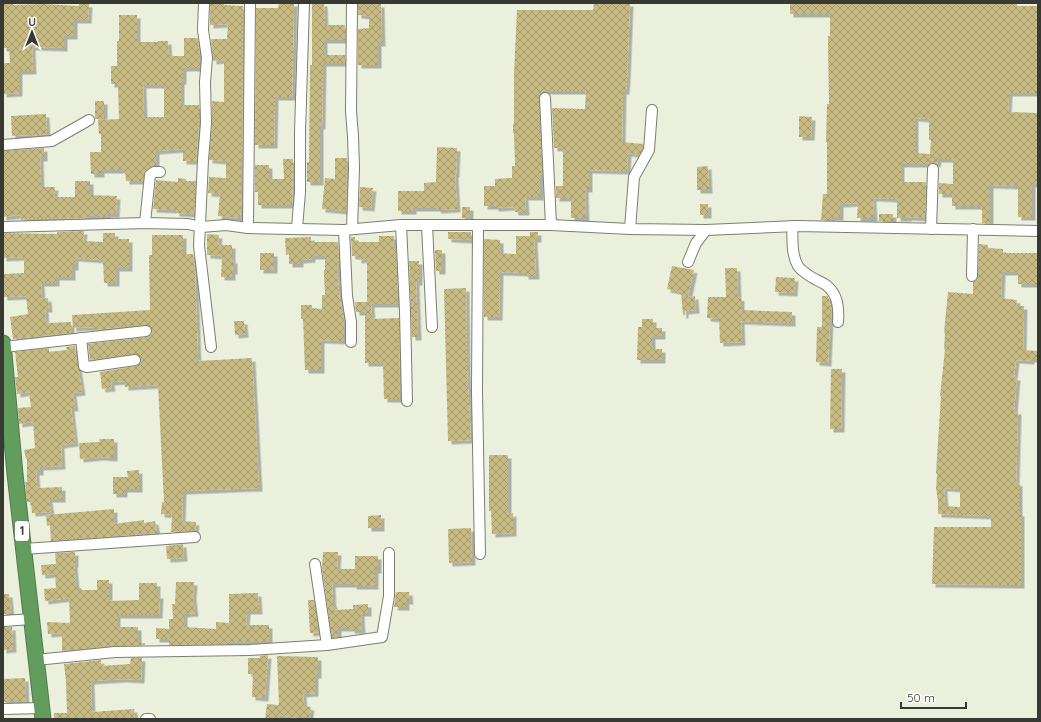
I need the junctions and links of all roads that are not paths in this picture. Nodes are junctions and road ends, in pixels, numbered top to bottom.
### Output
1 (204, 3) edge
2 (250, 3) edge
3 (304, 3) edge
4 (352, 3) edge
5 (545, 98) dead end
6 (652, 110) dead end
7 (89, 120) dead end
8 (3, 145) edge
9 (933, 169) dead end
10 (160, 172) dead end
11 (145, 223) junction
12 (401, 225) junction
13 (427, 225) junction
14 (551, 225) junction
15 (478, 226) junction
16 (792, 226) junction
17 (3, 227) edge
18 (201, 227) junction
19 (248, 228) junction
20 (297, 228) junction
21 (931, 228) junction
22 (630, 229) junction
23 (973, 229) junction
24 (348, 230) junction
25 (706, 230) junction
26 (1038, 231) edge
27 (688, 262) dead end
28 (972, 276) dead end
29 (838, 322) dead end
30 (432, 327) dead end
31 (146, 331) dead end
32 (80, 338) junction
33 (351, 342) dead end
34 (3, 345) edge
35 (211, 347) dead end
36 (135, 360) dead end
37 (407, 401) dead end
38 (7, 428) edge
39 (195, 537) dead end
40 (24, 549) junction
41 (389, 553) dead end
42 (480, 554) dead end
43 (315, 564) dead end
44 (32, 619) junction
45 (3, 620) edge
46 (327, 645) junction
47 (36, 660) junction
48 (3, 710) edge
49 (43, 713) edge
50 (150, 718) edge
51 (146, 719) edge

1 - 18 street
2 - 19 street
3 - 20 street
4 - 24 street
5 - 14 street
6 - 22 street
7 - 8 street
9 - 21 street
10 - 11 street
11 - 17 street
11 - 18 street
12 - 13 street
12 - 24 street
12 - 37 street
13 - 15 street
13 - 30 street
14 - 15 street
14 - 22 street
15 - 42 street
16 - 21 street
16 - 25 street
16 - 29 street
18 - 19 street
18 - 35 street
19 - 20 street
20 - 24 street
21 - 23 street
22 - 25 street
23 - 26 street
23 - 28 street
24 - 33 street
25 - 27 street
31 - 32 street
32 - 34 street
32 - 36 street
34 - 38 highway, 1
38 - 40 highway, 1
39 - 40 street
40 - 44 highway, 1
41 - 46 street
43 - 46 street
44 - 45 street
44 - 47 highway, 1
46 - 47 street
47 - 49 highway, 1
48 - 49 street
50 - 51 street

